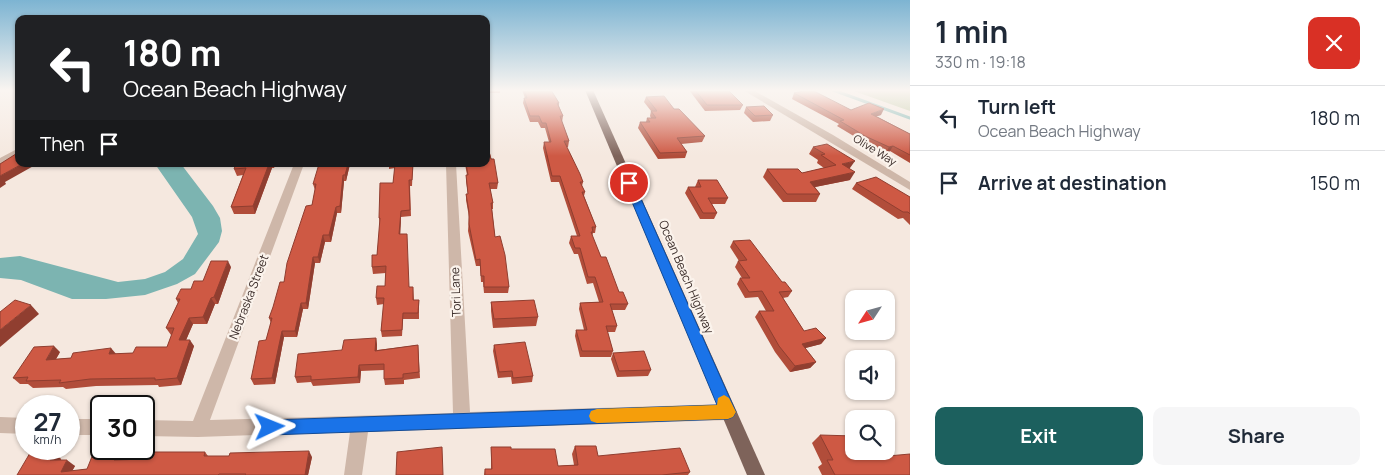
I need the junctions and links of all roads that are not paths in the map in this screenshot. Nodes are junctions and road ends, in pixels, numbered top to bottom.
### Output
1 (599, 112) edge
2 (787, 112) edge
3 (15, 153) edge
4 (0, 162) edge
5 (298, 167) edge
6 (451, 167) edge
7 (910, 187) edge
8 (728, 412) junction
9 (462, 420) junction
10 (0, 425) edge
11 (360, 425) junction
12 (15, 426) edge
13 (155, 428) edge
14 (198, 430) junction
15 (353, 475) edge
16 (756, 475) edge

1 - 8 main road, Ocean Beach Highway
2 - 7 street, Olive Way
3 - 4 street
5 - 14 street, Nebraska Street
6 - 9 street, Tori Lane
8 - 9 street
8 - 16 main road, Ocean Beach Highway
9 - 11 street
10 - 12 street
11 - 14 street
11 - 15 street
13 - 14 street

